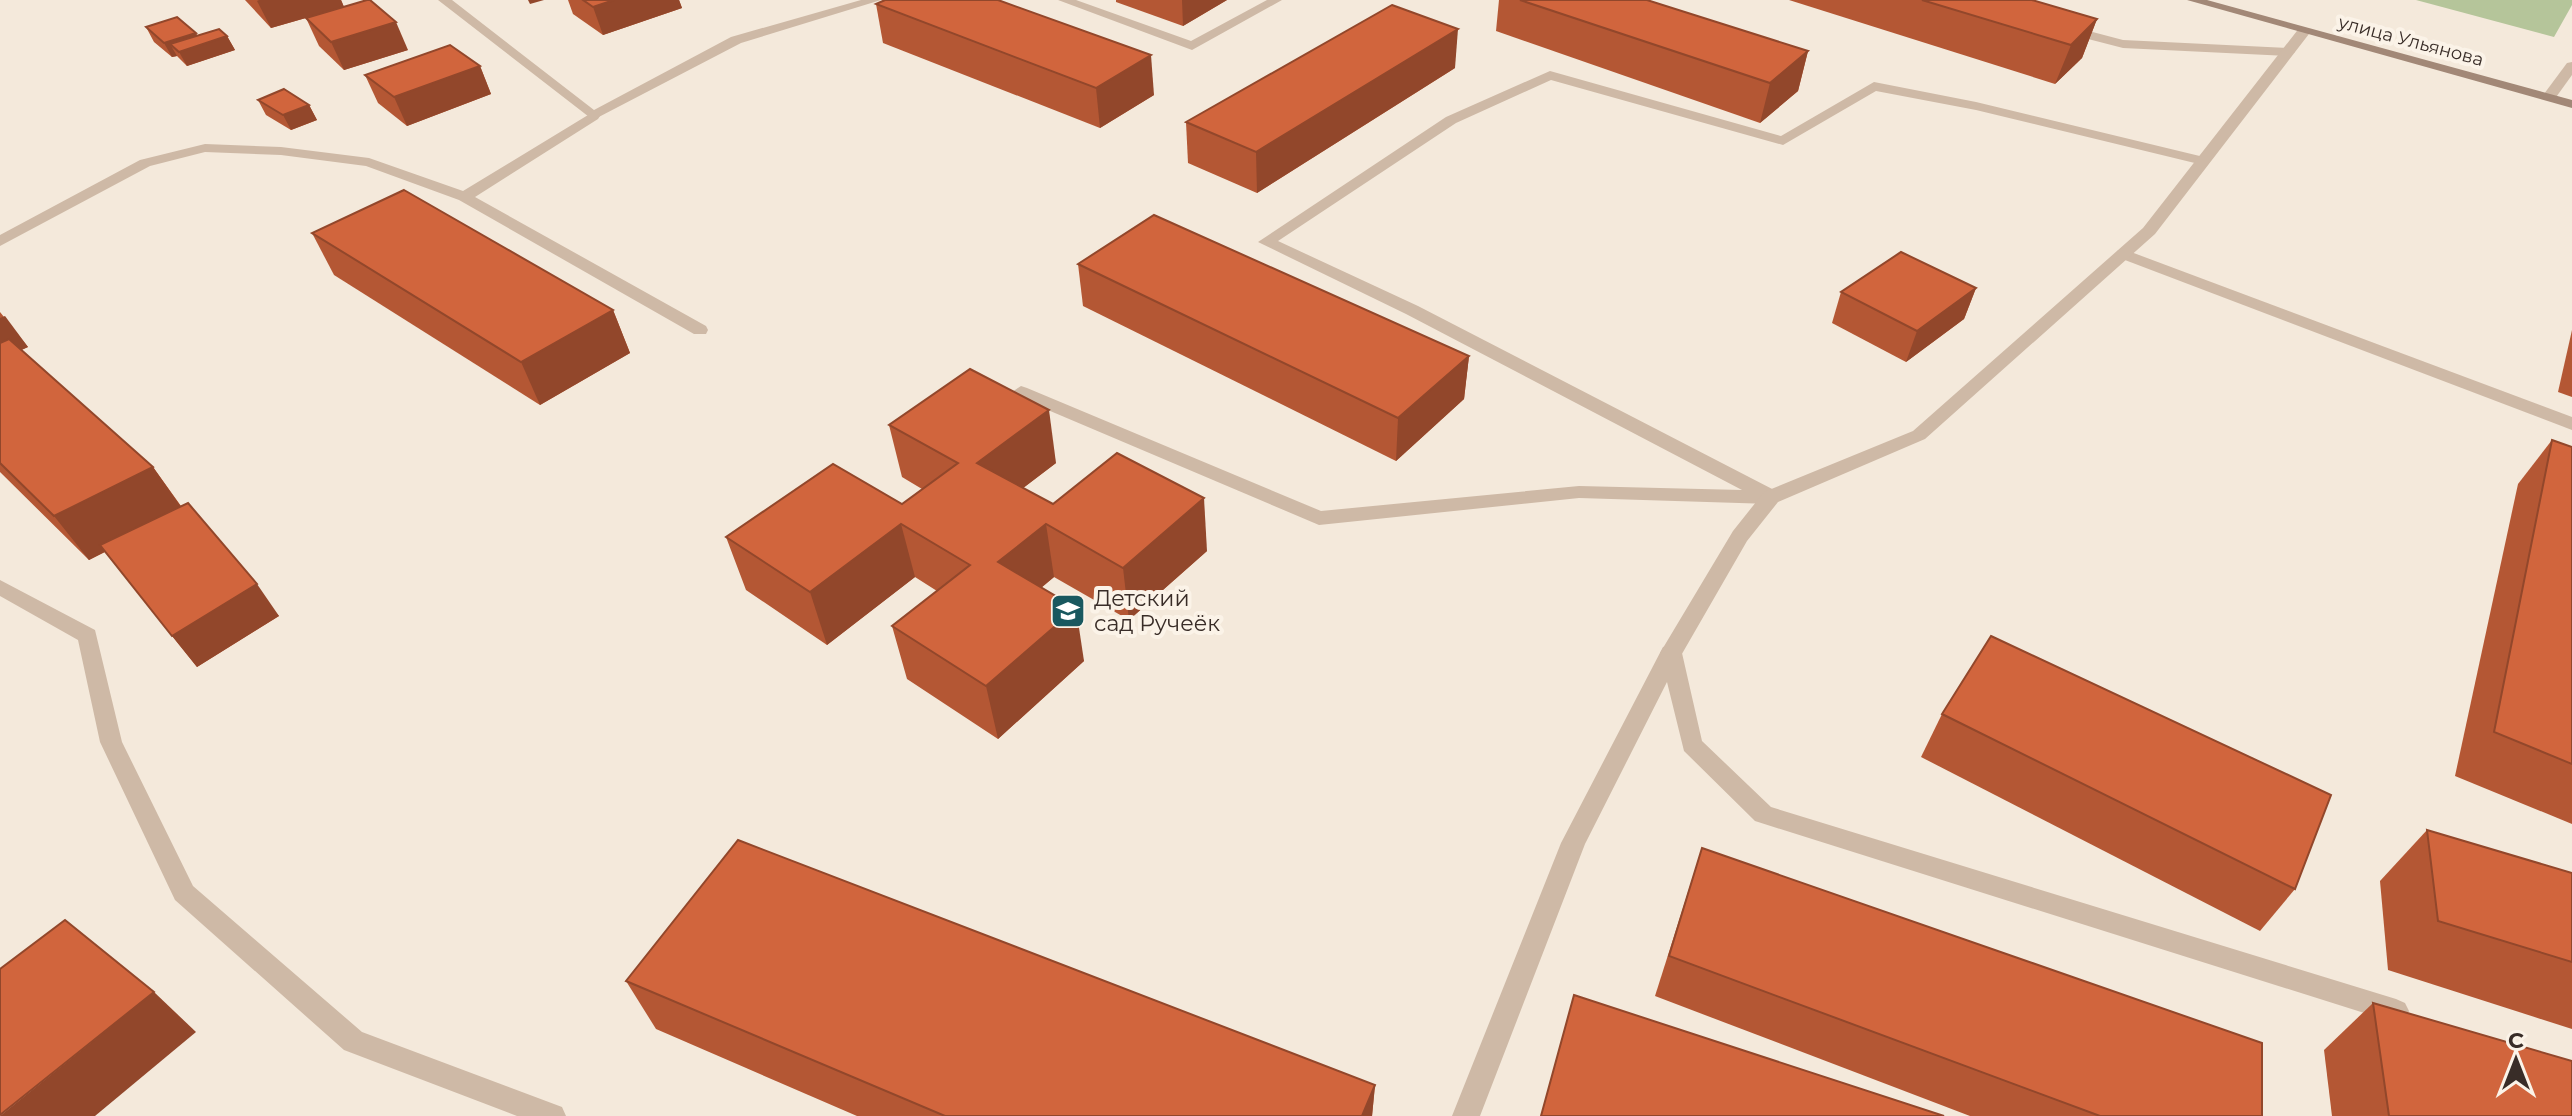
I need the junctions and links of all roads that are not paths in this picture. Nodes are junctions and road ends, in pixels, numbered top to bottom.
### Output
1 (444, 0) edge
2 (875, 0) edge
3 (1064, 0) edge
4 (1276, 0) edge
5 (2193, 0) edge
6 (2051, 24) edge
7 (2305, 30) junction
8 (2288, 52) junction
9 (2572, 66) edge
10 (2549, 97) junction
11 (2572, 104) edge
12 (593, 116) junction
13 (2203, 161) junction
14 (464, 197) junction
15 (0, 241) edge
16 (2123, 254) junction
17 (700, 330) dead end
18 (1021, 392) edge
19 (2572, 424) edge
20 (1771, 497) junction
21 (0, 587) edge
22 (1671, 653) junction
23 (2425, 1020) edge
24 (552, 1116) edge
25 (1466, 1116) edge

1 - 12 street
2 - 12 street
3 - 4 street
5 - 7 main road, улица Ульянова
6 - 8 street
7 - 8 street
7 - 10 main road, улица Ульянова
8 - 13 street
9 - 10 street
10 - 11 main road, улица Ульянова
12 - 14 street
13 - 16 street
13 - 20 street
14 - 15 street
14 - 17 street
16 - 19 street
16 - 20 street
18 - 20 street
20 - 22 street
21 - 24 street
22 - 23 street
22 - 25 street

